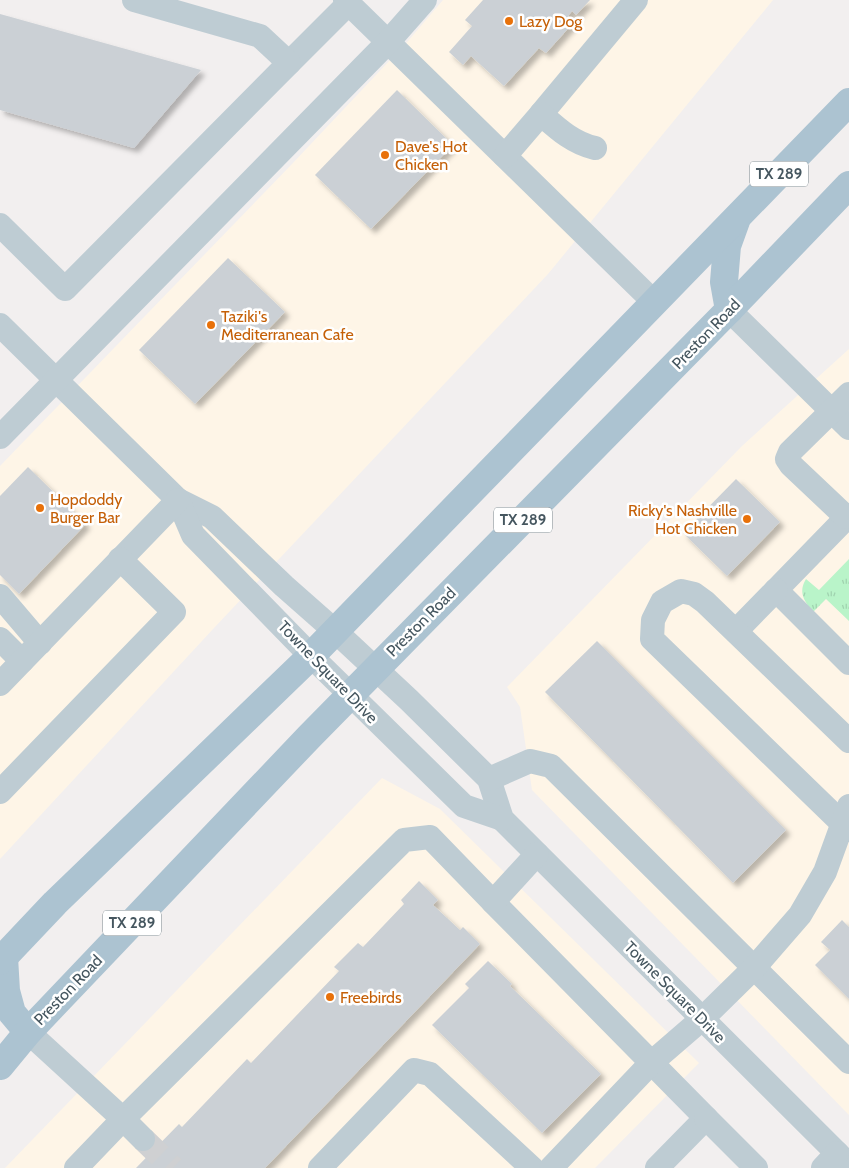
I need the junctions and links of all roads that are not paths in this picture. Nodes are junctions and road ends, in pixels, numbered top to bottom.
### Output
1 (134, 0) edge
2 (426, 0) edge
3 (636, 0) edge
4 (347, 2) edge
5 (388, 42) junction
6 (290, 63) junction
7 (849, 102) edge
8 (541, 114) junction
9 (595, 148) dead end
10 (505, 156) junction
11 (845, 190) edge
12 (737, 217) junction
13 (0, 225) edge
14 (654, 302) junction
15 (729, 310) junction
16 (0, 325) edge
17 (56, 380) junction
18 (849, 394) edge
19 (831, 411) junction
20 (849, 428) edge
21 (0, 437) edge
22 (178, 500) junction
23 (848, 516) edge
24 (120, 559) junction
25 (776, 590) junction
26 (0, 596) edge
27 (335, 631) junction
28 (736, 632) junction
29 (0, 639) edge
30 (40, 643) junction
31 (311, 656) junction
32 (22, 661) junction
33 (849, 662) edge
34 (375, 669) junction
35 (0, 684) edge
36 (350, 694) junction
37 (849, 741) edge
38 (489, 779) junction
39 (0, 792) edge
40 (502, 818) junction
41 (847, 821) edge
42 (537, 854) junction
43 (493, 902) junction
44 (2, 959) edge
45 (754, 968) junction
46 (702, 1019) junction
47 (28, 1032) junction
48 (849, 1062) edge
49 (651, 1063) junction
50 (0, 1066) edge
51 (706, 1118) junction
52 (123, 1119) junction
53 (143, 1139) tunnel mouth
54 (836, 1162) edge
55 (76, 1168) edge
56 (320, 1168) edge
57 (532, 1168) edge
58 (551, 1168) edge
59 (657, 1168) edge
60 (756, 1168) edge

1 - 6 street
2 - 5 street
3 - 8 street
4 - 5 street
4 - 6 street
5 - 10 street
5 - 17 street
6 - 13 street
7 - 12 main road, TX 289
8 - 9 street
8 - 10 street
10 - 14 street
11 - 15 main road, Preston Road / TX 289
12 - 14 main road, TX 289
12 - 15 main road
14 - 27 main road, TX 289
15 - 19 street
15 - 34 main road, Preston Road / TX 289
16 - 17 street, Towne Square Drive
17 - 21 street
17 - 22 street, Towne Square Drive
18 - 19 street
19 - 20 street
19 - 23 street
22 - 24 street
22 - 27 street, Towne Square Drive
22 - 31 street, Towne Square Drive
23 - 25 street
24 - 30 street
24 - 39 street
25 - 28 street
25 - 33 street
26 - 30 street
27 - 31 main road, TX 289
27 - 34 street, Towne Square Drive
28 - 37 street
28 - 41 street
29 - 32 street
30 - 32 street
31 - 36 street, Towne Square Drive
31 - 44 main road, TX 289
32 - 35 street
34 - 36 main road, Preston Road / TX 289
34 - 38 street, Towne Square Drive
36 - 40 street, Towne Square Drive
36 - 47 main road, Preston Road / TX 289
38 - 40 street, Towne Square Drive
38 - 45 street
40 - 42 street, Towne Square Drive
41 - 45 street
42 - 43 street
42 - 46 street, Towne Square Drive
43 - 49 street
43 - 52 street
44 - 47 main road
45 - 46 street
45 - 48 street
46 - 49 street
46 - 54 street, Towne Square Drive
47 - 50 main road, Preston Road / TX 289
47 - 52 street
49 - 51 street
49 - 58 street
51 - 59 street
51 - 60 street
52 - 53 street
52 - 55 street
56 - 57 street

